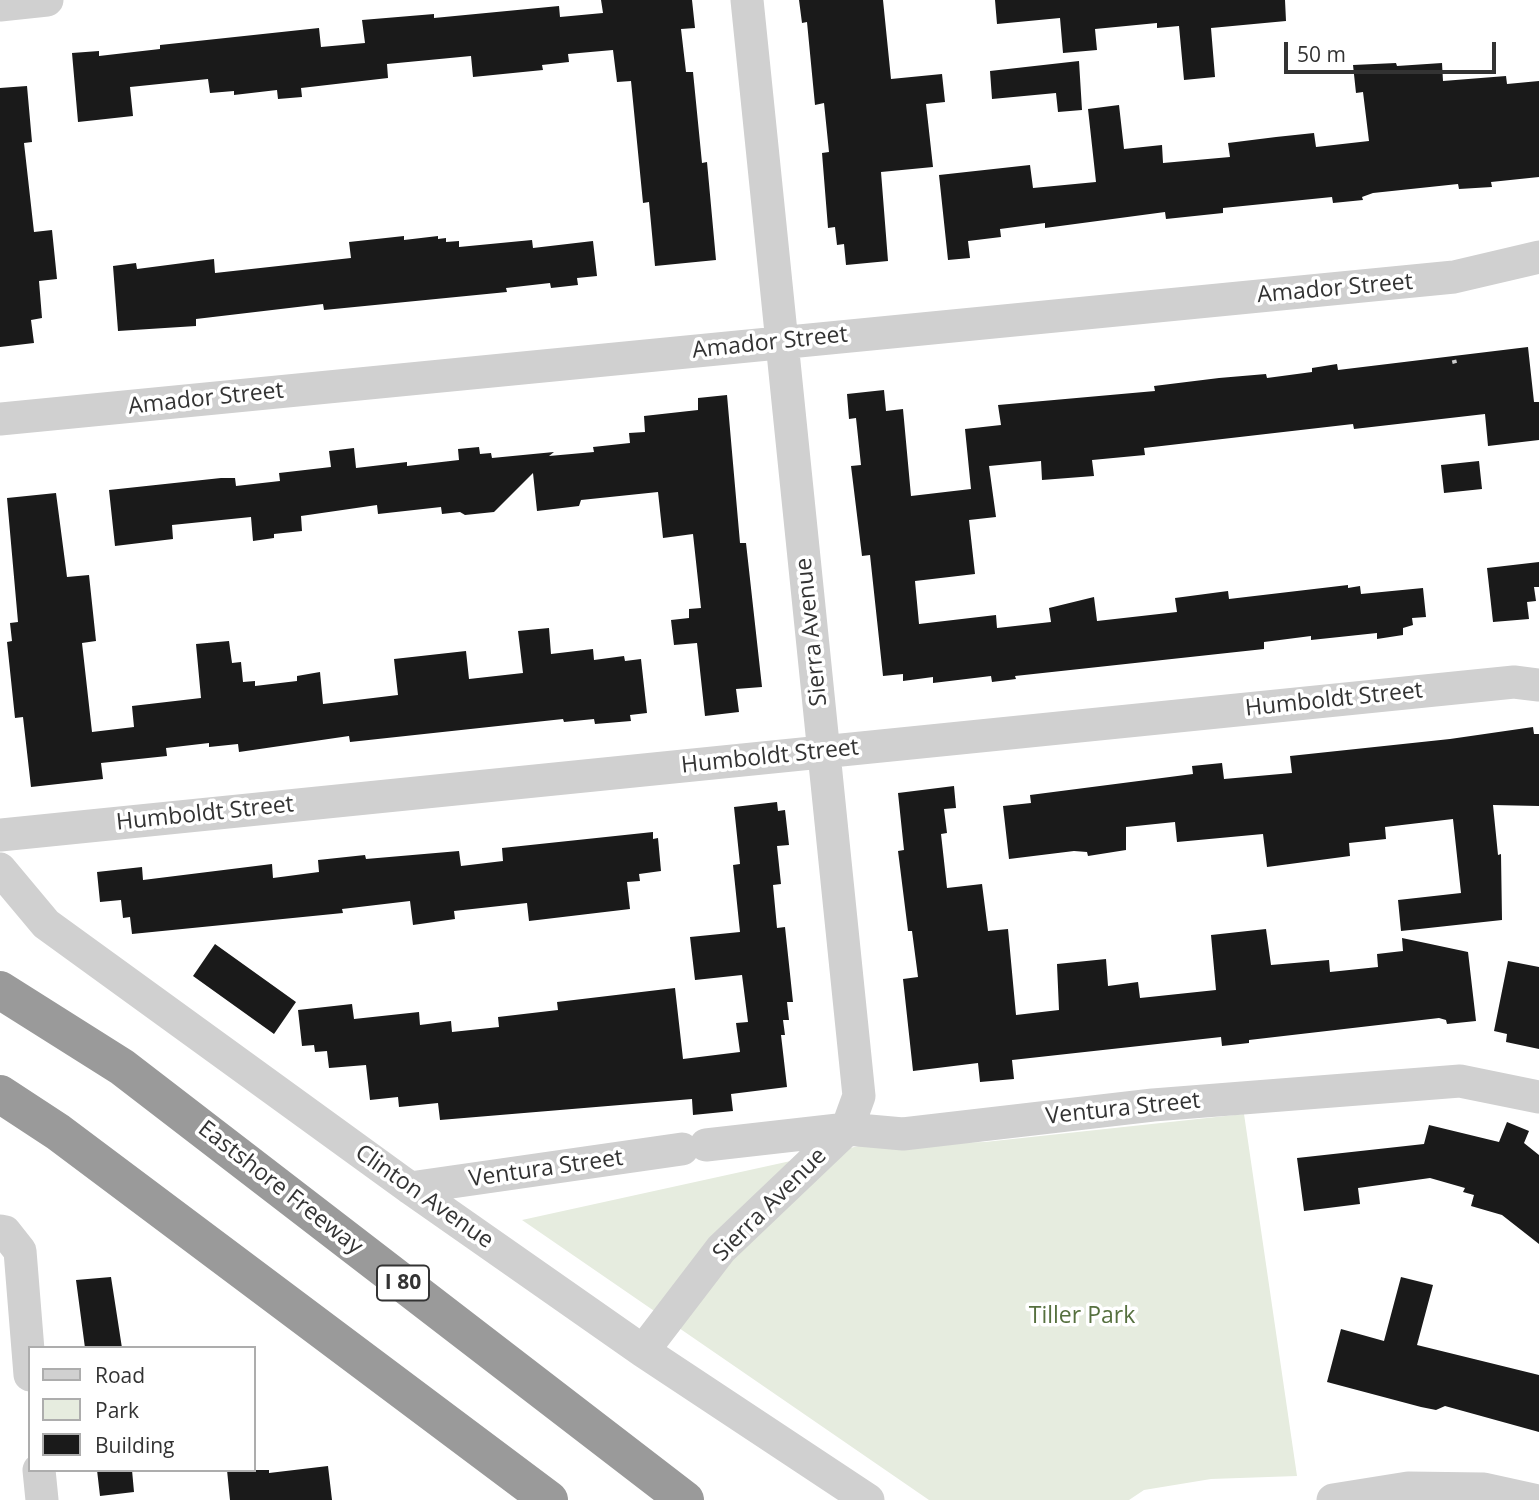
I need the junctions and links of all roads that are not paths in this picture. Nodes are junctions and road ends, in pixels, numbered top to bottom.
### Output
1 (47, 0) edge
2 (747, 0) edge
3 (0, 5) edge
4 (1539, 257) edge
5 (782, 341) junction
6 (0, 419) edge
7 (1539, 685) edge
8 (824, 751) junction
9 (0, 835) edge
10 (0, 869) edge
11 (0, 964) edge
12 (0, 990) edge
13 (121, 1067) junction
14 (0, 1094) edge
15 (1539, 1097) edge
16 (847, 1129) junction
17 (410, 1188) junction
18 (3, 1232) edge
19 (28, 1350) edge
20 (643, 1351) junction
21 (39, 1472) edge
22 (42, 1500) edge
23 (549, 1500) edge
24 (685, 1500) edge
25 (868, 1500) edge
26 (1333, 1500) edge
27 (1534, 1500) edge

1 - 3 street
2 - 5 street, Sierra Avenue
4 - 5 street, Amador Street
5 - 6 street, Amador Street
5 - 8 street, Sierra Avenue
7 - 8 street, Humboldt Street
8 - 9 street, Humboldt Street
8 - 16 street, Sierra Avenue
10 - 17 street, Clinton Avenue
11 - 13 highway
12 - 13 highway, Eastshore Freeway / I 80
13 - 24 highway, Eastshore Freeway / I 80
14 - 23 highway
15 - 16 street, Ventura Street
16 - 17 street, Ventura Street
16 - 20 street, Sierra Avenue
17 - 20 street, Clinton Avenue
18 - 19 street
20 - 25 street, Clinton Avenue
21 - 22 street
26 - 27 street

